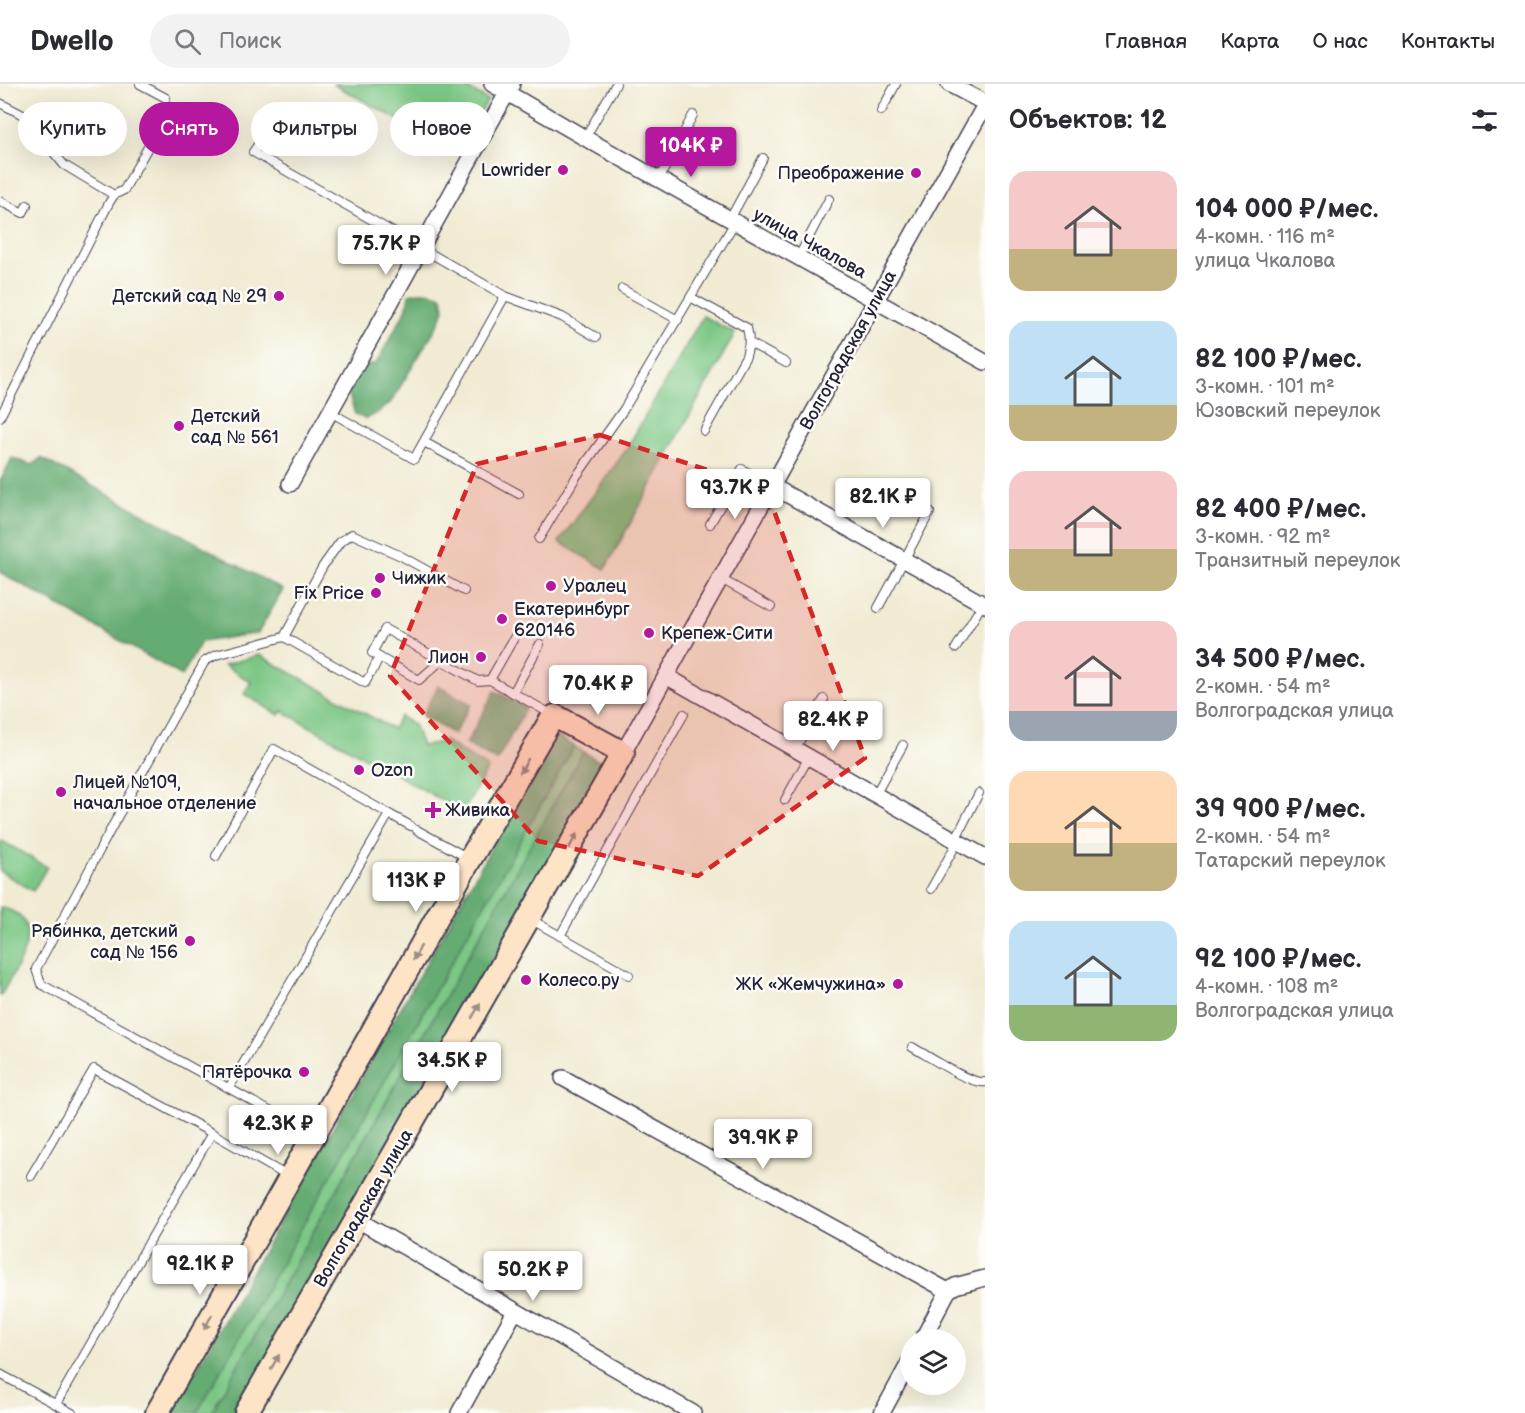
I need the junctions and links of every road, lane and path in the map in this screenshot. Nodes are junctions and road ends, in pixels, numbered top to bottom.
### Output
1 (140, 84) edge
2 (492, 84) edge
3 (616, 84) edge
4 (896, 84) edge
5 (949, 84) edge
6 (510, 88) edge
7 (166, 98) dead end
8 (0, 103) edge
9 (985, 104) edge
10 (881, 111) dead end
11 (693, 115) dead end
12 (585, 138) junction
13 (143, 156) edge
14 (260, 156) edge
15 (763, 158) dead end
16 (659, 179) junction
17 (114, 195) junction
18 (829, 200) dead end
19 (0, 201) edge
20 (27, 205) dead end
21 (732, 221) junction
22 (422, 248) junction
23 (798, 258) junction
24 (622, 288) dead end
25 (505, 296) junction
26 (692, 298) junction
27 (874, 301) junction
28 (678, 320) junction
29 (596, 337) dead end
30 (750, 343) junction
31 (985, 362) edge
32 (786, 363) dead end
33 (330, 412) junction
34 (0, 417) edge
35 (704, 431) dead end
36 (424, 442) junction
37 (290, 484) dead end
38 (769, 484) junction
39 (519, 495) dead end
40 (930, 512) dead end
41 (710, 524) dead end
42 (539, 539) dead end
43 (904, 560) junction
44 (721, 579) junction
45 (465, 591) dead end
46 (984, 603) edge
47 (771, 607) dead end
48 (878, 608) dead end
49 (518, 631) dead end
50 (284, 637) junction
51 (540, 644) dead end
52 (956, 648) dead end
53 (380, 657) junction
54 (442, 660) junction
55 (666, 676) junction
56 (490, 680) junction
57 (513, 693) junction
58 (824, 699) dead end
59 (684, 714) dead end
60 (555, 716) junction
61 (903, 745) dead end
62 (795, 749) junction
63 (622, 753) junction
64 (809, 757) junction
65 (980, 793) dead end
66 (875, 795) junction
67 (785, 800) dead end
68 (389, 814) junction
69 (956, 841) junction
70 (216, 856) dead end
71 (985, 857) edge
72 (470, 859) junction
73 (931, 889) dead end
74 (530, 919) junction
75 (560, 936) junction
76 (629, 975) dead end
77 (912, 1047) dead end
78 (563, 1078) dead end
79 (985, 1082) edge
80 (229, 1088) junction
81 (212, 1133) junction
82 (314, 1135) junction
83 (31, 1176) dead end
84 (290, 1178) junction
85 (356, 1219) junction
86 (985, 1278) edge
87 (948, 1291) junction
88 (515, 1311) junction
89 (928, 1329) edge
90 (0, 1374) edge
91 (900, 1379) edge
92 (56, 1404) junction
93 (676, 1409) edge
94 (72, 1413) edge
95 (157, 1413) edge
96 (246, 1413) edge
97 (459, 1413) edge
98 (693, 1413) edge
99 (882, 1413) edge

1 - 7 lane
2 - 6 street, улица Чкалова
3 - 12 lane
4 - 10 lane
5 - 9 street
6 - 12 street, улица Чкалова
6 - 22 street
8 - 17 lane
9 - 27 street, Волгоградская улица
11 - 16 lane
12 - 16 street, улица Чкалова
13 - 17 lane
14 - 22 lane
15 - 21 lane
16 - 21 street, улица Чкалова
17 - 34 lane
18 - 23 lane
19 - 20 lane
21 - 23 street, улица Чкалова
21 - 26 lane
22 - 25 lane
22 - 33 street
23 - 27 street, улица Чкалова
24 - 28 lane
25 - 29 lane
25 - 36 lane
26 - 28 lane
26 - 30 lane
27 - 31 street, улица Чкалова
27 - 38 street, Волгоградская улица
28 - 42 lane
30 - 32 lane
30 - 35 lane
33 - 36 lane
33 - 37 street
36 - 39 lane
38 - 41 lane
38 - 43 street
38 - 44 street, Волгоградская улица
40 - 43 lane
43 - 46 street
43 - 48 lane
44 - 47 lane
44 - 55 street, Волгоградская улица
45 - 50 lane
46 - 52 lane
49 - 56 lane
50 - 53 lane
50 - 80 lane
51 - 57 lane
53 - 54 lane
53 - 54 lane
54 - 56 lane
55 - 62 street
55 - 63 street, Волгоградская улица
56 - 57 lane
57 - 60 lane
58 - 62 lane
59 - 75 lane
60 - 63 street
60 -> 72 street
61 - 66 lane
62 - 64 street
74 -> 63 street, Волгоградская улица
64 - 66 street
64 - 67 lane
65 - 69 lane
66 - 69 street
68 - 70 lane
68 - 72 lane
68 - 80 lane
69 - 71 street
69 - 73 lane
72 -> 82 street
74 - 75 lane
85 -> 74 street, Волгоградская улица
75 - 76 lane
77 - 79 lane
78 - 87 street
80 - 82 lane
81 - 83 lane
81 - 84 lane
81 - 92 lane
82 - 84 street
84 -> 95 street
85 - 88 street
96 -> 85 street, Волгоградская улица
86 - 87 street
87 - 89 street
88 - 93 street
88 - 97 street
90 - 92 lane
91 - 99 street
92 - 94 lane
93 - 98 street

